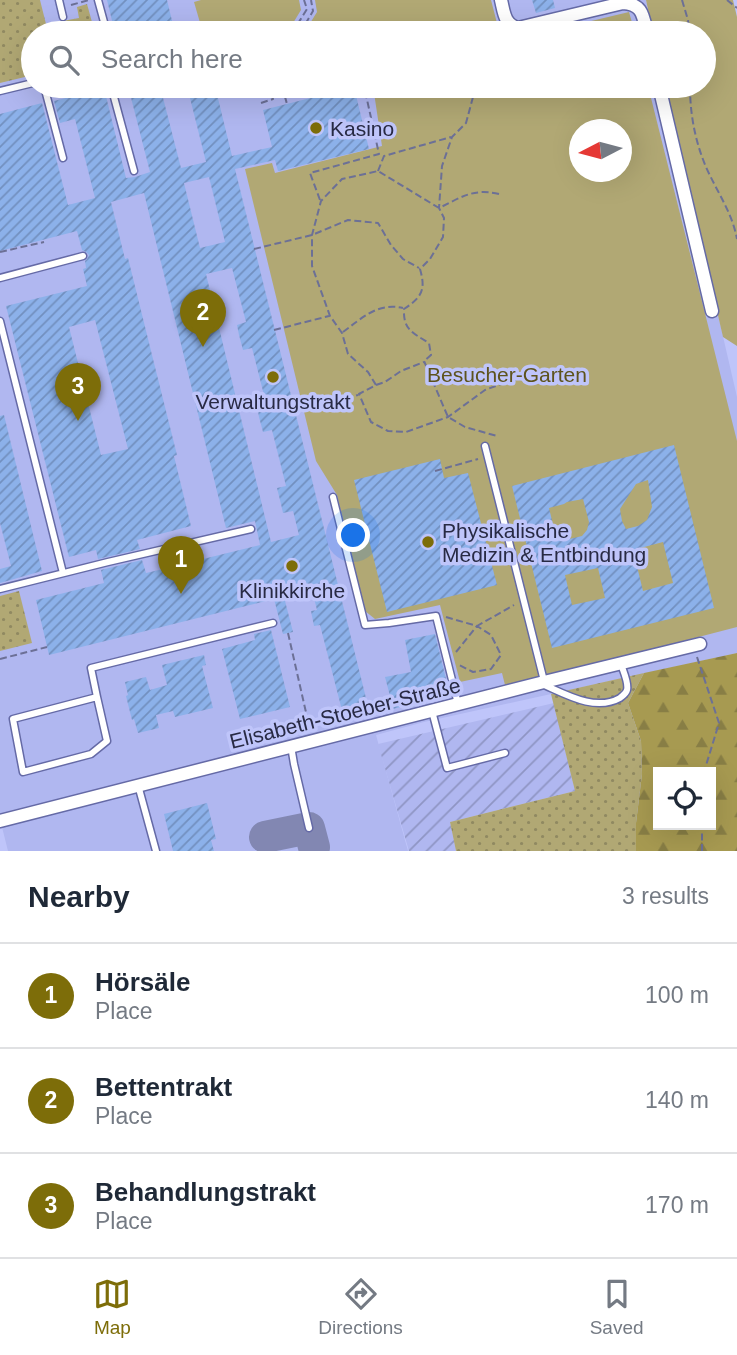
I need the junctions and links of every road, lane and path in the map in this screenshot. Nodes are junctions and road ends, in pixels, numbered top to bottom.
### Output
1 (90, 0) edge
2 (98, 0) edge
3 (304, 0) edge
4 (311, 0) edge
5 (501, 0) edge
6 (682, 0) edge
7 (727, 0) edge
8 (60, 4) edge
9 (737, 8) edge
10 (63, 16) dead end
11 (104, 21) edge
12 (300, 21) edge
13 (307, 21) edge
14 (507, 21) edge
15 (547, 21) edge
16 (644, 21) edge
17 (688, 21) edge
18 (21, 86) edge
19 (0, 91) edge
20 (47, 98) edge
21 (114, 98) edge
22 (273, 98) edge
23 (285, 98) edge
24 (367, 98) edge
25 (473, 98) edge
26 (662, 98) edge
27 (690, 98) edge
28 (261, 103) dead end
29 (287, 104) dead end
30 (452, 137) junction
31 (379, 154) junction
32 (384, 156) junction
33 (63, 158) dead end
34 (134, 171) dead end
35 (378, 172) junction
36 (499, 194) dead end
37 (321, 201) junction
38 (439, 208) junction
39 (313, 235) junction
40 (737, 239) edge
41 (44, 242) dead end
42 (254, 249) dead end
43 (0, 253) edge
44 (83, 256) dead end
45 (420, 269) junction
46 (0, 278) edge
47 (404, 309) junction
48 (712, 311) dead end
49 (330, 316) junction
50 (0, 321) edge
51 (274, 330) dead end
52 (342, 333) junction
53 (425, 361) junction
54 (532, 377) dead end
55 (376, 385) junction
56 (359, 394) junction
57 (295, 411) dead end
58 (448, 417) junction
59 (497, 436) dead end
60 (485, 446) dead end
61 (488, 456) junction
62 (435, 471) dead end
63 (333, 497) dead end
64 (251, 529) dead end
65 (62, 573) junction
66 (0, 589) edge
67 (524, 599) junction
68 (436, 616) junction
69 (272, 623) dead end
70 (477, 626) junction
71 (288, 633) dead end
72 (696, 645) joint
73 (47, 647) dead end
74 (453, 656) dead end
75 (0, 659) edge
76 (455, 664) dead end
77 (621, 664) junction
78 (542, 683) junction
79 (97, 697) junction
80 (458, 704) junction
81 (432, 711) junction
82 (312, 741) junction
83 (291, 746) junction
84 (505, 753) dead end
85 (706, 767) edge
86 (138, 785) junction
87 (0, 821) edge
88 (309, 828) dead end
89 (702, 830) edge
90 (156, 851) edge
91 (702, 851) edge

1 - 8 path
2 - 11 lane
3 - 12 path
4 - 13 path
5 - 14 street
6 - 17 path
7 - 9 path
8 - 10 lane
15 - 16 street
18 - 19 lane
20 - 33 lane
21 - 34 lane
22 - 28 path
23 - 29 path
24 - 31 path
25 - 30 path
26 - 48 street
27 - 40 path
30 - 32 path
30 - 38 path
31 - 32 path
31 - 37 path
32 - 35 path
35 - 37 path
35 - 38 path
36 - 38 path
37 - 39 path
38 - 45 path
39 - 42 path
39 - 45 path
39 - 49 path
41 - 43 path
44 - 46 lane
45 - 47 path
47 - 52 path
47 - 53 path
49 - 51 path
49 - 52 path
50 - 65 lane
52 - 55 path
53 - 55 path
53 - 58 path
54 - 58 path
55 - 56 path
56 - 57 path
56 - 58 path
58 - 59 path
60 - 61 lane
61 - 62 path
61 - 67 lane
63 - 68 lane
64 - 65 lane
65 - 66 lane
67 - 70 path
67 - 78 lane
68 - 70 path
68 - 80 lane
69 - 79 lane
70 - 74 path
70 - 76 path
71 - 82 path
72 - 77 street, Elisabeth-Stoeber-Straße
72 - 85 path
73 - 75 path
77 - 78 street, Elisabeth-Stoeber-Straße
77 - 78 lane
78 - 80 street, Elisabeth-Stoeber-Straße
79 - 79 lane
80 - 81 street, Elisabeth-Stoeber-Straße
81 - 82 street, Elisabeth-Stoeber-Straße
81 - 84 lane
82 - 83 street, Elisabeth-Stoeber-Straße
83 - 86 street, Elisabeth-Stoeber-Straße
83 - 88 lane
86 - 87 street, Elisabeth-Stoeber-Straße
86 - 90 lane
89 - 91 path

